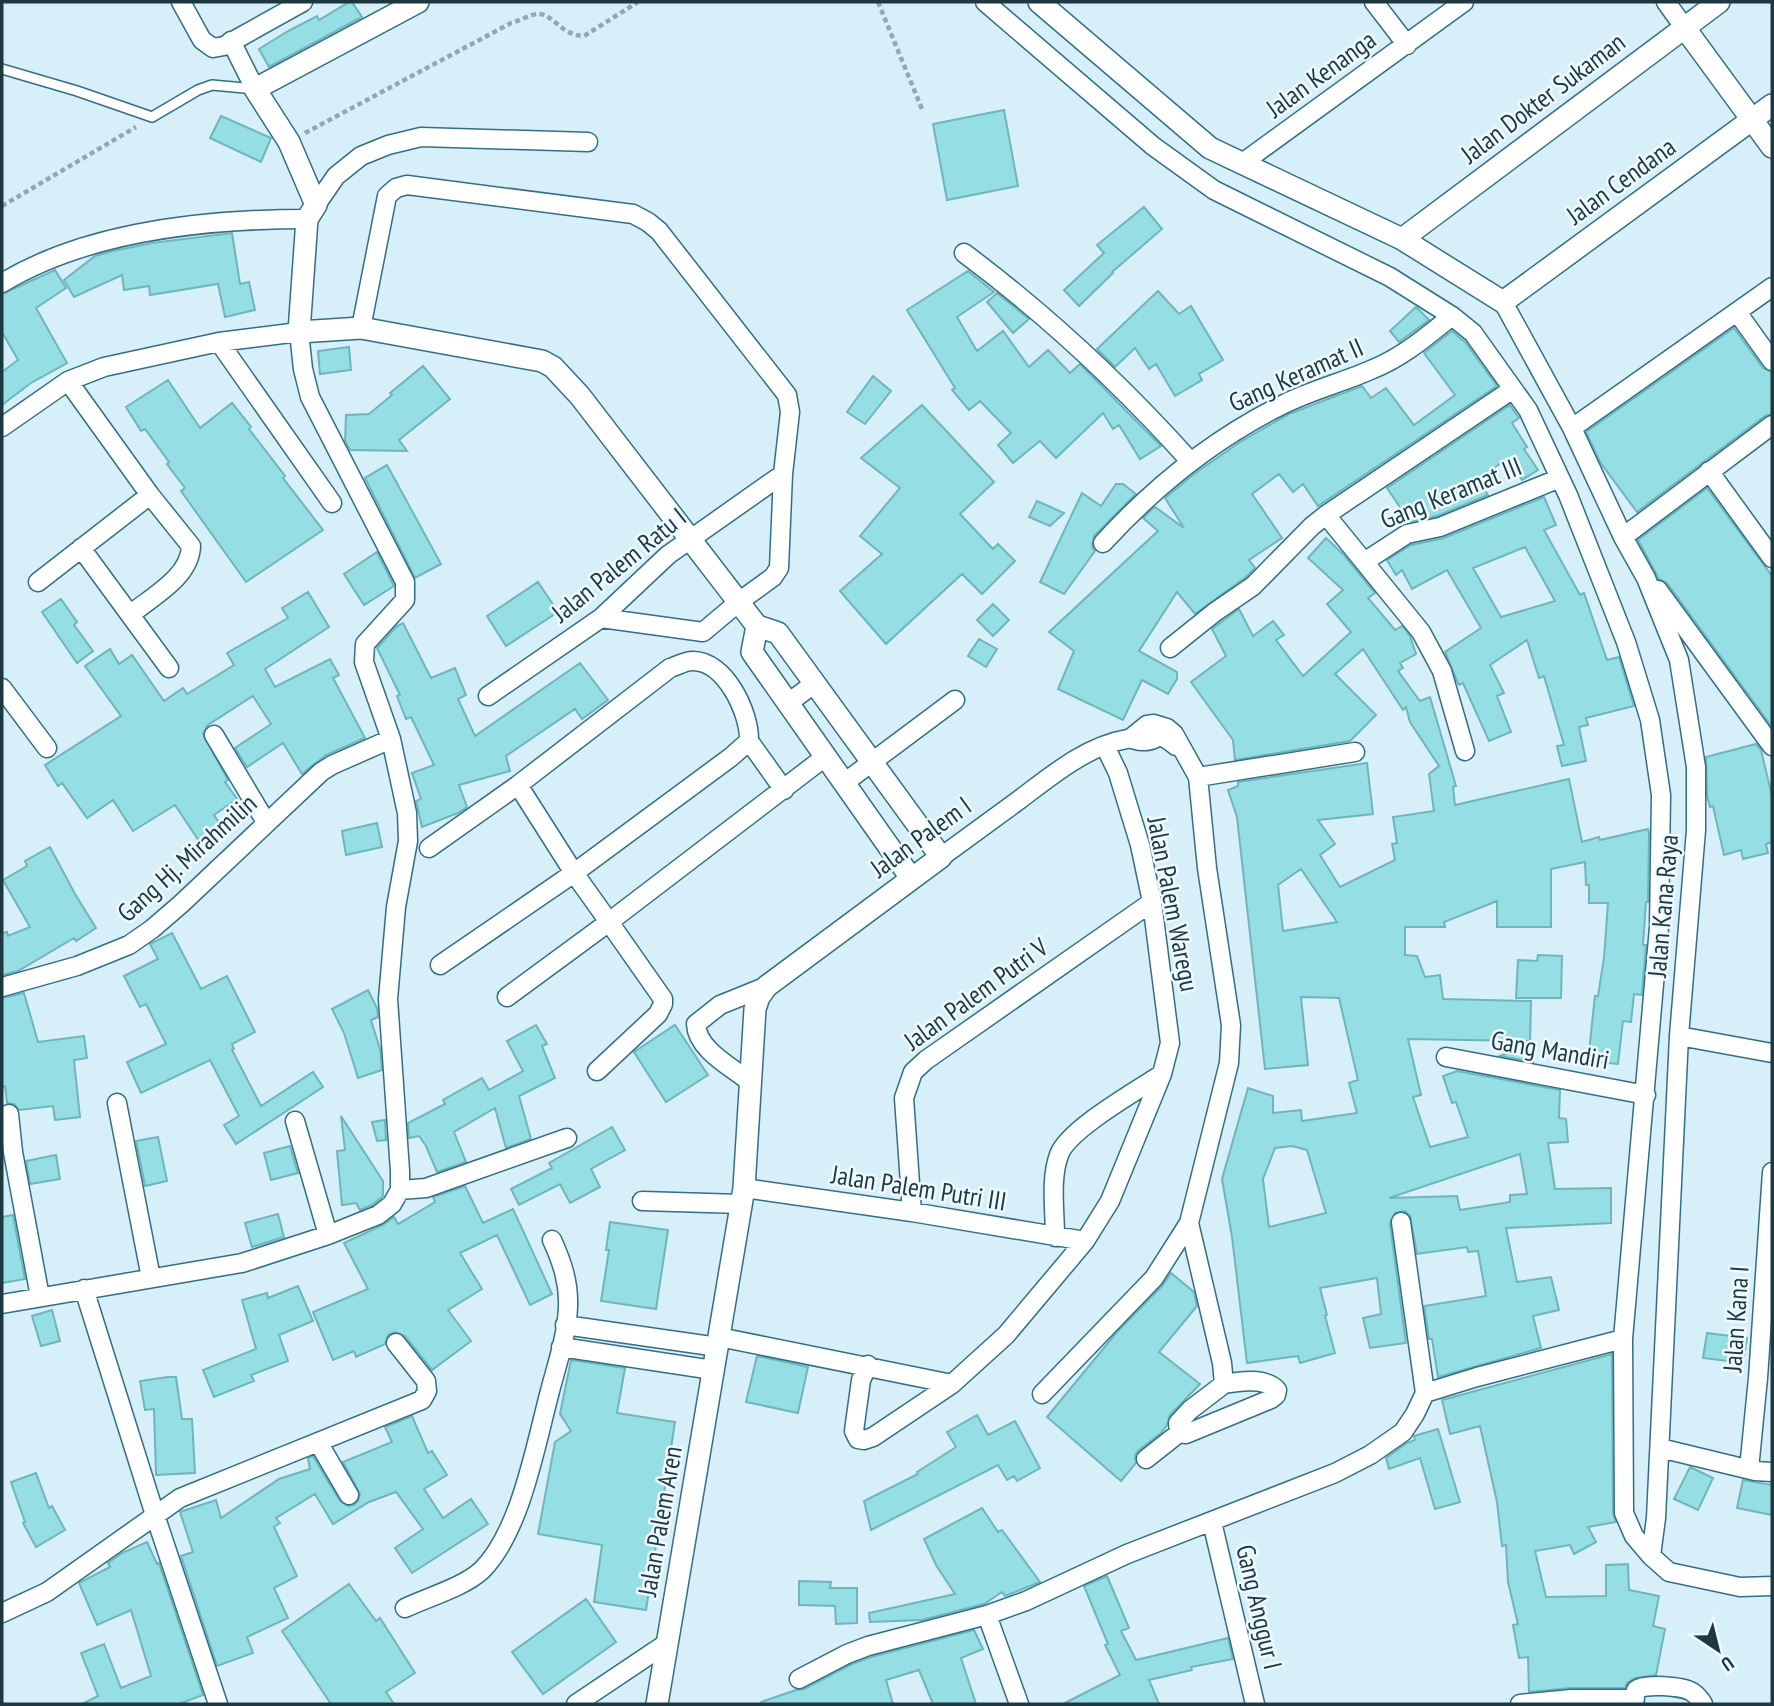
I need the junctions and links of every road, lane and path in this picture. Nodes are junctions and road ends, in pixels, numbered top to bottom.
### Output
1 (181, 2) edge
2 (303, 2) edge
3 (418, 2) edge
4 (638, 2) edge
5 (878, 2) edge
6 (985, 2) edge
7 (1039, 2) edge
8 (1374, 2) edge
9 (1464, 2) edge
10 (1666, 2) edge
11 (1719, 2) edge
12 (1684, 27) junction
13 (231, 41) junction
14 (1406, 45) junction
15 (2, 69) edge
16 (255, 89) junction
17 (1772, 105) edge
18 (922, 109) dead end
19 (152, 117) junction
20 (1752, 119) junction
21 (588, 142) dead end
22 (1772, 147) edge
23 (293, 150) junction
24 (1241, 164) junction
25 (310, 203) junction
26 (2, 206) edge
27 (1402, 239) junction
28 (964, 253) dead end
29 (2, 283) edge
30 (1772, 287) edge
31 (1503, 302) junction
32 (1737, 312) junction
33 (1452, 316) junction
34 (361, 328) junction
35 (299, 332) junction
36 (219, 342) junction
37 (1772, 361) edge
38 (68, 381) junction
39 (1513, 389) junction
40 (1772, 425) edge
41 (2, 427) edge
42 (1572, 428) junction
43 (1190, 461) junction
44 (1709, 471) junction
45 (783, 474) junction
46 (1560, 478) junction
47 (149, 495) junction
48 (332, 503) dead end
49 (1326, 515) junction
50 (1623, 537) junction
51 (690, 540) junction
52 (1103, 542) dead end
53 (81, 548) junction
54 (1772, 558) edge
55 (1364, 562) junction
56 (1646, 578) junction
57 (38, 582) dead end
58 (740, 601) junction
59 (131, 614) junction
60 (601, 618) junction
61 (757, 626) junction
62 (1170, 648) dead end
63 (169, 668) dead end
64 (815, 683) junction
65 (2, 688) edge
66 (488, 696) dead end
67 (955, 700) dead end
68 (788, 704) junction
69 (214, 735) dead end
70 (391, 739) junction
71 (750, 741) junction
72 (1119, 741) junction
73 (1772, 746) edge
74 (47, 748) dead end
75 (1465, 751) dead end
76 (1354, 752) dead end
77 (825, 757) junction
78 (872, 761) junction
79 (1195, 769) junction
80 (844, 783) junction
81 (517, 785) junction
82 (784, 790) junction
83 (266, 822) junction
84 (429, 848) dead end
85 (941, 858) junction
86 (574, 873) junction
87 (911, 878) junction
88 (1152, 902) junction
89 (609, 922) junction
90 (440, 965) dead end
91 (767, 986) junction
92 (2, 987) edge
93 (507, 997) dead end
94 (1679, 1036) junction
95 (1772, 1053) edge
96 (1446, 1058) dead end
97 (597, 1071) dead end
98 (1162, 1074) junction
99 (750, 1082) junction
100 (1646, 1094) junction
101 (117, 1103) dead end
102 (9, 1114) dead end
103 (295, 1121) dead end
104 (567, 1138) dead end
105 (8, 1153) edge
106 (1772, 1174) edge
107 (400, 1190) junction
108 (742, 1196) junction
109 (642, 1200) dead end
110 (912, 1212) junction
111 (1401, 1222) dead end
112 (1189, 1223) junction
113 (328, 1235) junction
114 (1055, 1237) junction
115 (552, 1240) dead end
116 (1085, 1241) junction
117 (151, 1278) junction
118 (84, 1289) junction
119 (40, 1297) junction
120 (2, 1304) edge
121 (565, 1325) junction
122 (1623, 1339) junction
123 (718, 1342) junction
124 (396, 1343) dead end
125 (561, 1347) junction
126 (868, 1366) junction
127 (713, 1370) junction
128 (1765, 1376) edge
129 (952, 1384) junction
130 (1224, 1384) junction
131 (1425, 1393) junction
132 (1042, 1394) dead end
133 (1179, 1433) junction
134 (318, 1442) junction
135 (1660, 1448) junction
136 (1146, 1459) dead end
137 (1749, 1469) junction
138 (1772, 1472) edge
139 (349, 1495) dead end
140 (155, 1515) junction
141 (1212, 1522) junction
142 (1651, 1556) junction
143 (1772, 1586) edge
144 (405, 1608) dead end
145 (2, 1613) edge
146 (987, 1615) junction
147 (667, 1643) junction
148 (799, 1679) dead end
149 (1013, 1702) edge
150 (1634, 1702) edge
151 (218, 1704) edge
152 (576, 1704) edge
153 (657, 1704) edge
154 (1255, 1704) edge
155 (1520, 1704) edge
156 (1703, 1704) edge

1 - 13 street
2 - 13 street
3 - 16 street
4 - 23 path
5 - 18 path
6 - 33 street
7 - 24 street
8 - 14 street
9 - 14 street, Jalan Kenanga
10 - 12 street
11 - 12 street, Jalan Dokter Sukaman
12 - 20 street
12 - 27 street, Jalan Dokter Sukaman
13 - 16 street
14 - 24 street, Jalan Kenanga
15 - 19 lane
16 - 19 lane
16 - 23 street
17 - 20 street, Jalan Cendana
19 - 26 path
20 - 22 street
20 - 31 street, Jalan Cendana
21 - 25 street
23 - 25 street
24 - 27 street
25 - 29 street
25 - 35 street
27 - 31 street
28 - 43 street
30 - 32 street
31 - 42 street, Jalan Kana Raya
32 - 37 street
32 - 42 street
33 - 39 street
33 - 43 street, Gang Keramat II
34 - 35 street
34 - 45 street
34 - 51 street
35 - 36 street
35 - 70 street
36 - 38 street
36 - 48 street
38 - 41 street
38 - 47 street
39 - 46 street
39 - 49 street
40 - 44 street
42 - 50 street, Jalan Kana Raya
43 - 52 street, Gang Keramat II
44 - 50 street
44 - 54 street
45 - 51 street, Jalan Palem Ratu I
45 - 58 street
46 - 55 street, Gang Keramat III
46 - 100 street
47 - 53 street
47 - 59 street
49 - 55 street
49 - 62 street
50 - 56 street, Jalan Kana Raya
51 - 58 street
51 - 60 street, Jalan Palem Ratu I
53 - 57 street
53 - 59 street
55 - 75 street
56 - 73 street
56 - 94 street, Jalan Kana Raya
58 - 60 street
58 - 61 street
59 - 63 street
60 - 66 street, Jalan Palem Ratu I
61 - 64 street
61 - 68 street
64 - 68 street
64 - 78 street
65 - 74 street
67 - 78 street
68 - 77 street
69 - 83 street
70 - 83 street, Gang Hj. Mirahmilin
70 - 107 street
71 - 81 street
71 - 82 street
71 - 86 street
72 - 79 street, Jalan Palem I
72 - 85 street, Jalan Palem I
72 - 88 street, Jalan Palem Waregu
76 - 79 street
77 - 80 street
77 - 82 street
78 - 80 street
78 - 85 street
79 - 112 street
80 - 87 street
81 - 84 street
81 - 86 street
82 - 89 street
83 - 92 street, Gang Hj. Mirahmilin
85 - 87 street, Jalan Palem I
86 - 89 street
86 - 90 street
87 - 91 street, Jalan Palem I
88 - 98 street, Jalan Palem Waregu
88 - 110 street, Jalan Palem Putri V
89 - 93 street
89 - 97 street
91 - 99 street
91 - 99 street, Jalan Palem I
94 - 95 street
94 - 135 street, Jalan Kana Raya
96 - 100 street, Gang Mandiri
98 - 114 street
98 - 116 street, Jalan Palem Waregu
99 - 108 street
100 - 122 street
101 - 117 street
102 - 105 street
103 - 113 street
104 - 107 street
105 - 119 street
106 - 128 street, Jalan Kana I
107 - 113 street
108 - 109 street, Jalan Palem Putri III
108 - 110 street, Jalan Palem Putri III
108 - 123 street
110 - 114 street, Jalan Palem Putri III
111 - 131 street
112 - 130 street
112 - 132 street
113 - 117 street
114 - 116 street, Jalan Palem Putri III
115 - 121 street
116 - 129 street, Jalan Palem Waregu
117 - 118 street
118 - 119 street
118 - 140 street
119 - 120 street
121 - 123 street
121 - 125 street
122 - 131 street
122 - 142 street
123 - 126 street
123 - 127 street, Jalan Palem Aren
124 - 134 street
125 - 127 street
125 - 144 street
126 - 129 street
126 - 129 street, Jalan Palem Waregu
127 - 147 street, Jalan Palem Aren
128 - 137 street, Jalan Kana I
130 - 133 street
130 - 133 street
131 - 141 street
133 - 136 street
134 - 139 street
134 - 140 street
135 - 137 street
135 - 142 street, Jalan Kana Raya
137 - 138 street
140 - 145 street
140 - 151 street
141 - 146 street
141 - 154 street, Gang Anggur I
142 - 143 street
146 - 148 street
146 - 149 street
147 - 152 street
147 - 153 street, Jalan Palem Aren
150 - 155 street
150 - 156 street

